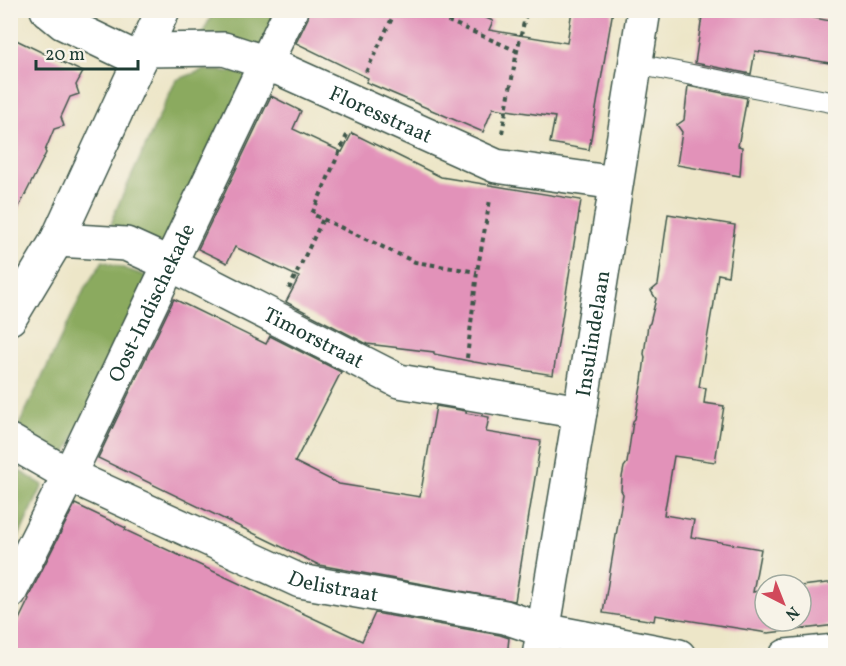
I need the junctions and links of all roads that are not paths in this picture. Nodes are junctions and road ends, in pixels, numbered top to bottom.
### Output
1 (47, 10) edge
2 (163, 10) edge
3 (291, 10) edge
4 (644, 10) edge
5 (143, 55) junction
6 (267, 63) junction
7 (636, 64) junction
8 (836, 103) edge
9 (616, 183) junction
10 (57, 240) junction
11 (170, 264) junction
12 (11, 314) edge
13 (579, 412) junction
14 (10, 441) edge
15 (69, 476) junction
16 (10, 592) edge
17 (541, 643) edge
18 (836, 651) edge
19 (679, 656) edge
20 (786, 656) edge

1 - 5 street
2 - 5 street
3 - 6 street, Oost-Indischekade
4 - 7 street, Insulindelaan
5 - 6 street, Floresstraat
5 - 10 street
6 - 9 street, Floresstraat
6 - 11 street, Oost-Indischekade
7 - 8 lane
7 - 9 street, Insulindelaan
9 - 13 street, Insulindelaan
10 - 11 street, Timorstraat
10 - 12 street
11 - 13 street, Timorstraat
11 - 15 street, Oost-Indischekade
13 - 17 street, Insulindelaan
14 - 15 street, Delistraat
15 - 16 street, Oost-Indischekade
15 - 17 street, Delistraat
17 - 19 street, Delistraat
18 - 20 street

